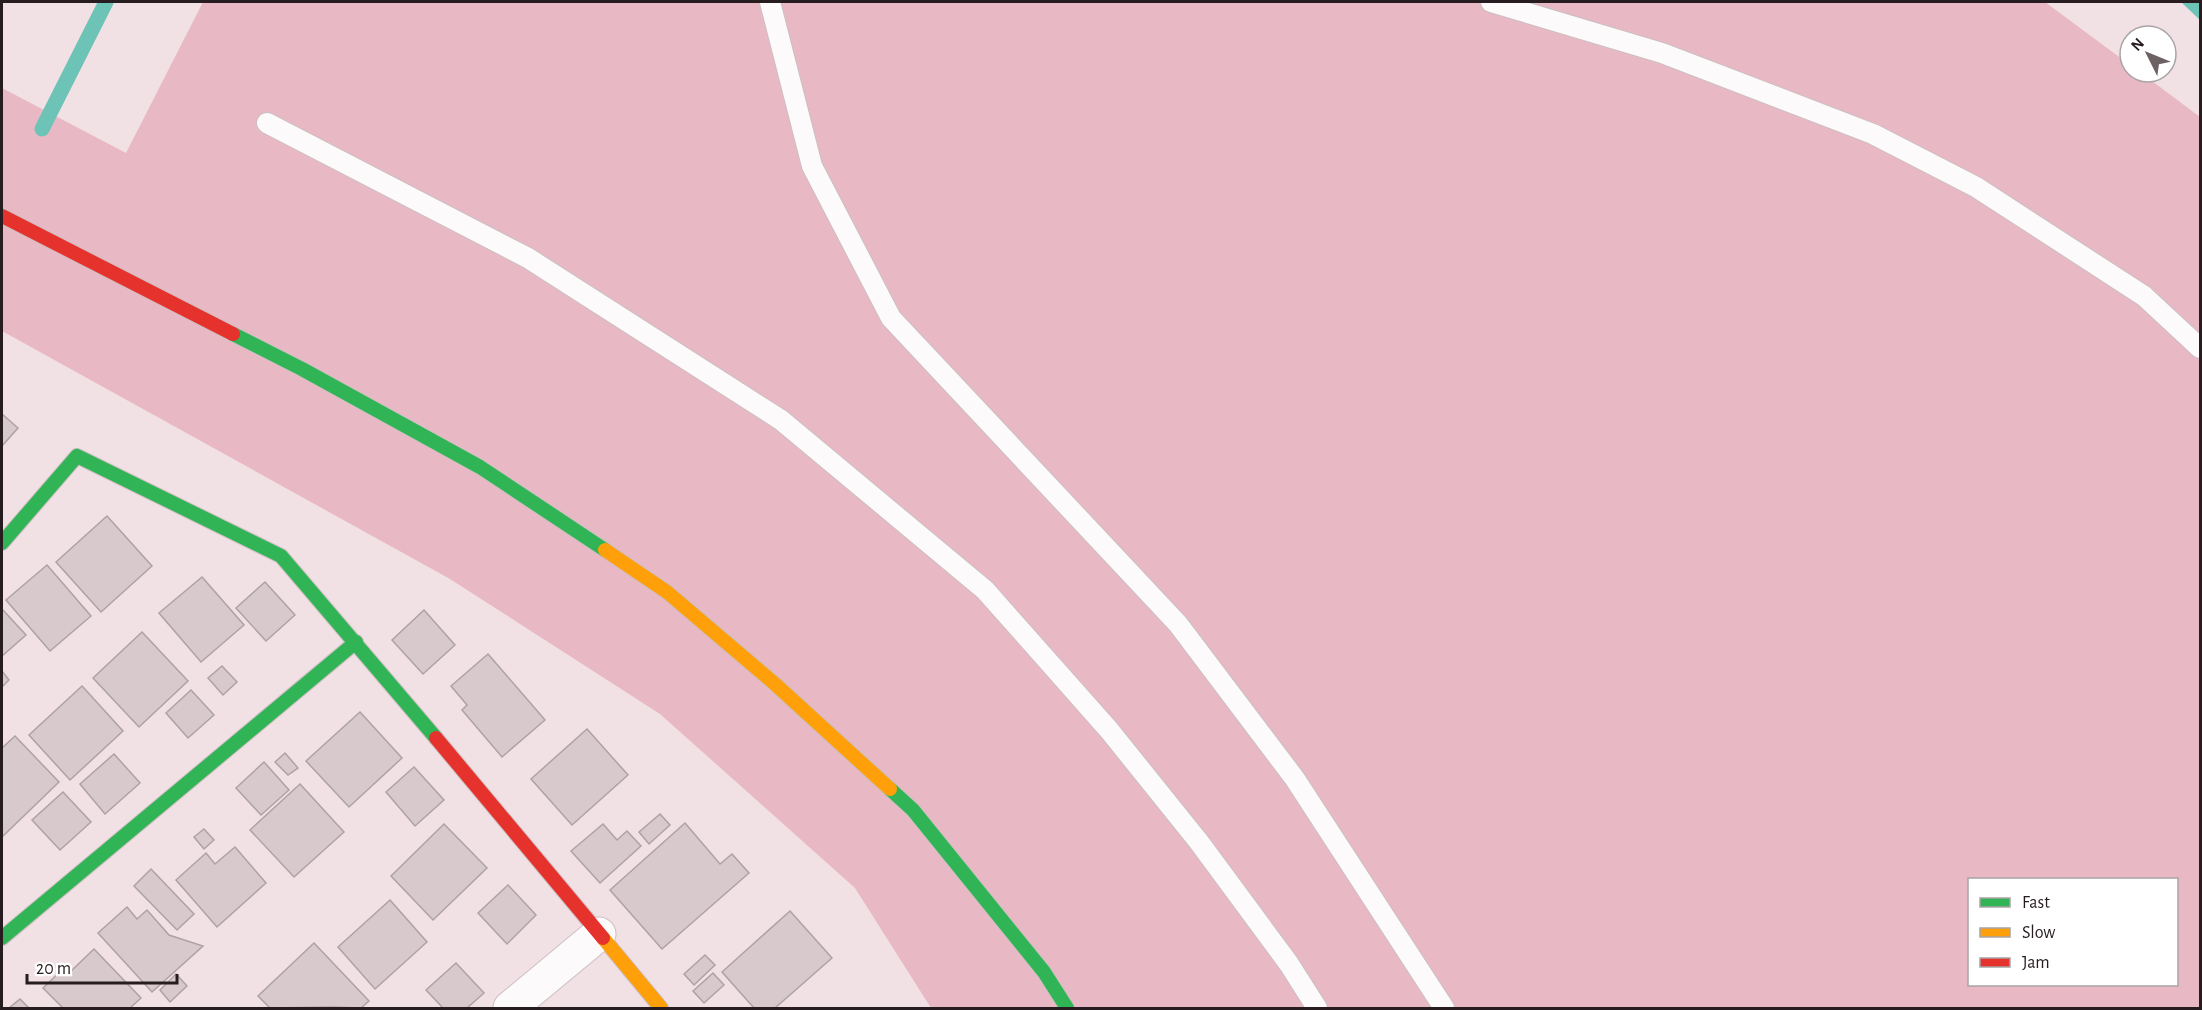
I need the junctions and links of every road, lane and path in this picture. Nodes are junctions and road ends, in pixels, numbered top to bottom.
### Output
1 (770, 2) edge
2 (1491, 2) edge
3 (267, 123) dead end
4 (2, 216) edge
5 (2200, 348) edge
6 (2, 543) edge
7 (356, 642) junction
8 (5, 926) edge
9 (598, 933) junction
10 (510, 1008) edge
11 (661, 1008) edge
12 (1067, 1008) edge
13 (1317, 1008) edge
14 (1444, 1008) edge

1 - 14 lane
2 - 5 lane
3 - 13 lane
4 - 12 street
6 - 7 street
7 - 8 street
7 - 9 street
9 - 10 street
9 - 11 street

